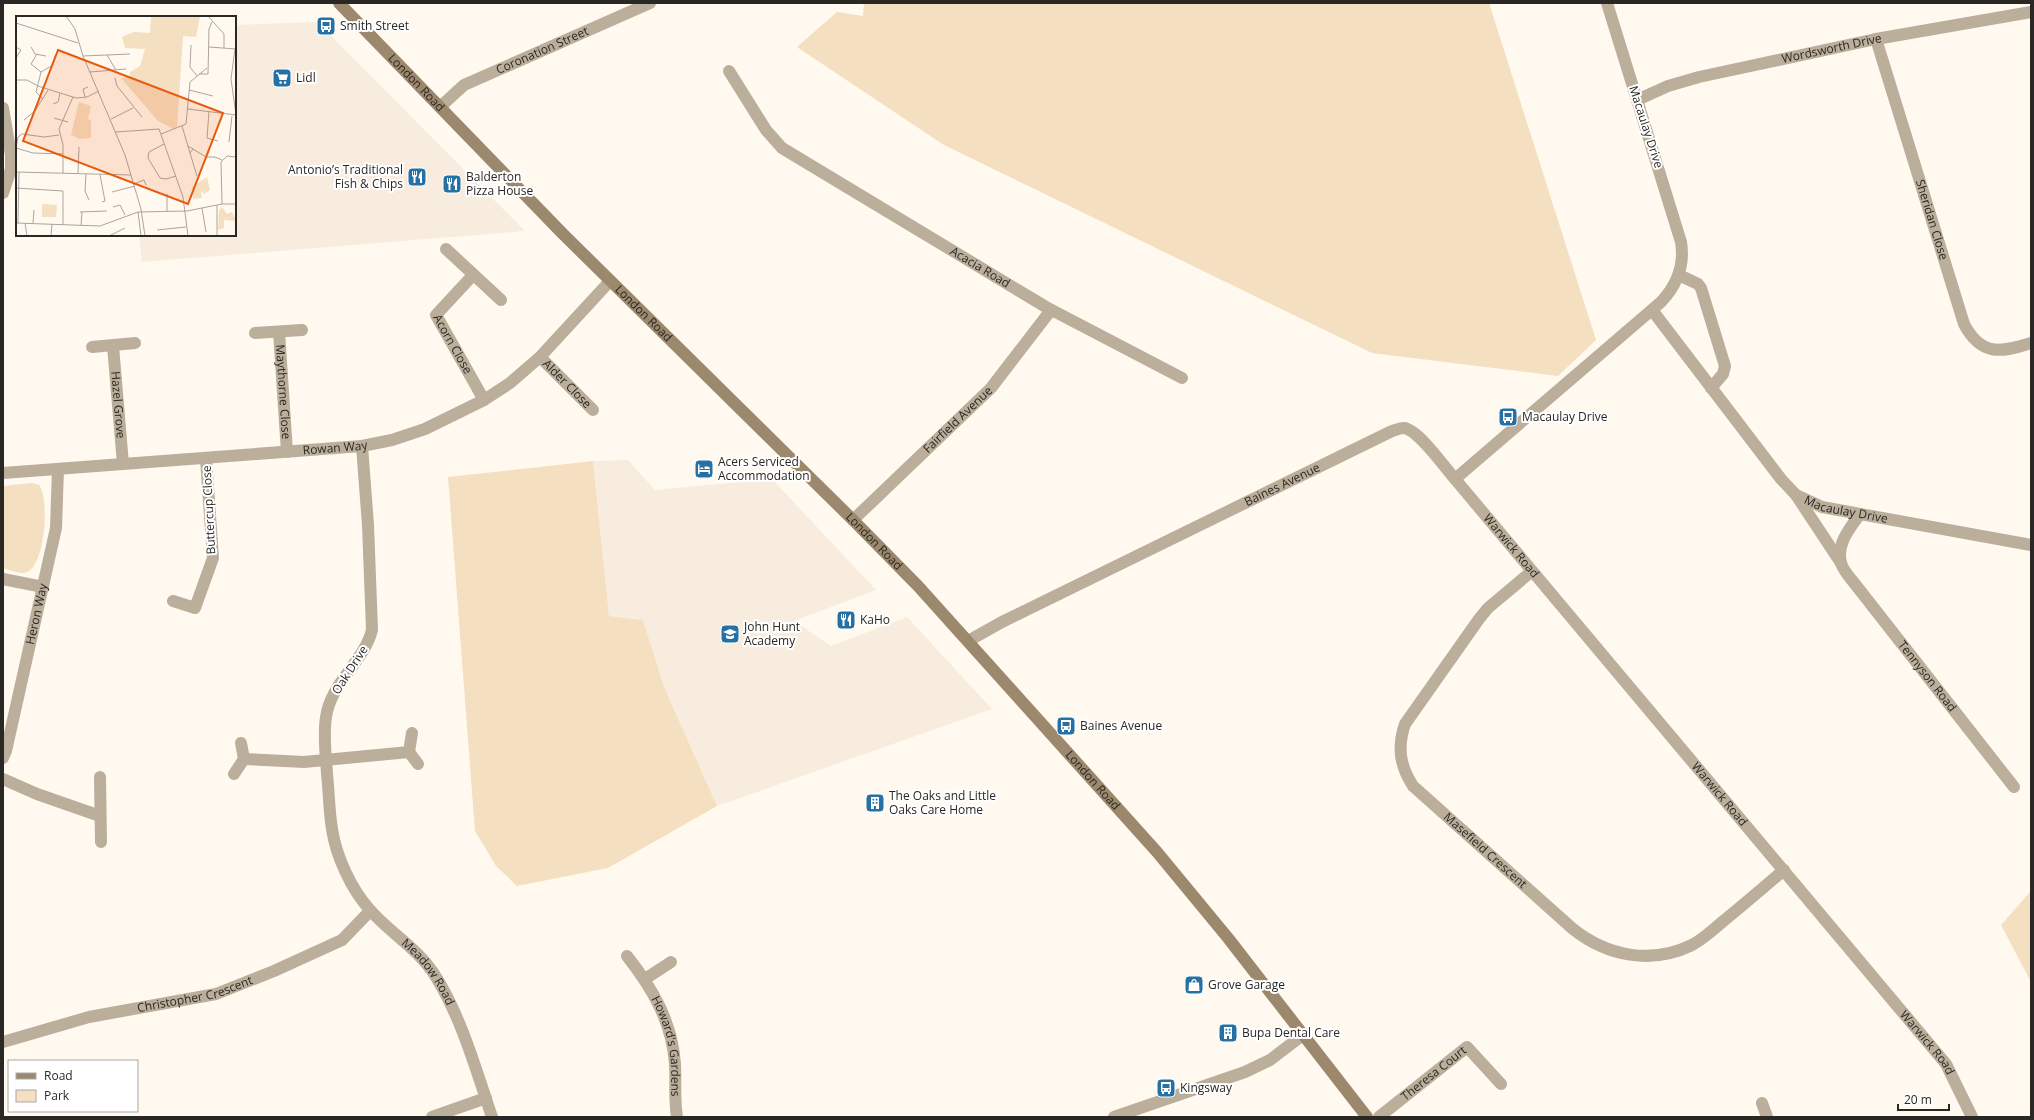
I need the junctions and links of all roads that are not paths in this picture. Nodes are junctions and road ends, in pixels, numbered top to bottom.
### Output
1 (339, 3) edge
2 (650, 3) edge
3 (1607, 3) edge
4 (2031, 12) edge
5 (1876, 39) junction
6 (729, 71) dead end
7 (1637, 100) junction
8 (440, 107) junction
9 (8, 111) edge
10 (3, 193) edge
11 (446, 249) dead end
12 (473, 274) junction
13 (1679, 275) junction
14 (610, 281) junction
15 (501, 300) dead end
16 (1051, 310) junction
17 (1652, 310) junction
18 (302, 330) dead end
19 (279, 332) junction
20 (256, 334) dead end
21 (135, 343) dead end
22 (2031, 343) edge
23 (113, 346) junction
24 (92, 347) dead end
25 (540, 357) junction
26 (1182, 378) dead end
27 (1711, 388) junction
28 (484, 400) junction
29 (593, 410) dead end
30 (1423, 442) joint
31 (362, 446) junction
32 (287, 452) junction
33 (206, 459) junction
34 (123, 464) junction
35 (58, 469) junction
36 (3, 473) edge
37 (1456, 479) junction
38 (1796, 495) junction
39 (1860, 514) junction
40 (853, 520) junction
41 (2031, 546) edge
42 (1841, 564) junction
43 (1532, 571) junction
44 (3, 579) edge
45 (43, 587) junction
46 (173, 601) dead end
47 (968, 642) junction
48 (412, 733) dead end
49 (241, 743) dead end
50 (409, 752) junction
51 (4, 753) edge
52 (244, 759) junction
53 (326, 759) junction
54 (418, 764) dead end
55 (234, 774) dead end
56 (100, 777) dead end
57 (3, 778) edge
58 (2014, 787) dead end
59 (100, 816) junction
60 (101, 842) dead end
61 (335, 845) joint
62 (1784, 870) junction
63 (370, 911) junction
64 (627, 956) dead end
65 (671, 962) dead end
66 (645, 979) junction
67 (1304, 1034) junction
68 (3, 1042) edge
69 (1501, 1084) dead end
70 (486, 1098) junction
71 (1762, 1103) dead end
72 (432, 1117) edge
73 (492, 1117) edge
74 (677, 1117) edge
75 (1114, 1117) edge
76 (1367, 1117) edge
77 (1378, 1117) edge
78 (1767, 1117) edge
79 (1972, 1117) edge

1 - 8 main road, London Road
2 - 8 street, Coronation Street
3 - 7 street, Macaulay Drive
4 - 5 street, Wordsworth Drive
5 - 7 street, Wordsworth Drive
5 - 22 street, Sheridan Close
6 - 16 street, Acacia Road
7 - 13 street, Macaulay Drive
8 - 14 main road, London Road
9 - 10 street
11 - 12 street
12 - 15 street
12 - 28 street, Acorn Close
13 - 17 street, Macaulay Drive
13 - 27 street
14 - 25 street, Rowan Way
14 - 40 main road, London Road
16 - 26 street, Acacia Road
16 - 40 street, Fairfield Avenue
17 - 27 street, Macaulay Drive
17 - 37 street
18 - 19 street, Maythorne Close
19 - 20 street, Maythorne Close
19 - 32 street, Maythorne Close
21 - 23 street
23 - 24 street
23 - 34 street, Hazel Grove
25 - 28 street, Rowan Way
25 - 29 street, Alder Close
27 - 38 street, Macaulay Drive
28 - 31 street, Rowan Way
30 - 37 street, Warwick Road
30 - 47 street, Baines Avenue
31 - 32 street, Rowan Way
31 - 53 street, Oak Drive
32 - 33 street, Rowan Way
33 - 34 street, Rowan Way
33 - 46 street, Buttercup Close
34 - 35 street, Rowan Way
35 - 36 street, Rowan Way
35 - 45 street, Heron Way
37 - 43 street, Warwick Road
38 - 39 street, Macaulay Drive
38 - 42 street, Tennyson Road
39 - 41 street, Macaulay Drive
39 - 42 street
40 - 47 main road, London Road
42 - 58 street, Tennyson Road
43 - 62 street, Warwick Road
43 - 62 street, Masefield Crescent
44 - 45 street
45 - 51 street, Heron Way
47 - 67 main road, London Road
48 - 50 street
49 - 52 street
50 - 53 street
50 - 54 street
52 - 53 street
52 - 55 street
53 - 61 street, Oak Drive
56 - 59 street
57 - 59 street
59 - 60 street
61 - 63 street, Meadow Road
62 - 79 street, Warwick Road
63 - 68 street, Christopher Crescent
63 - 70 street, Meadow Road
64 - 66 street, Howard's Gardens
65 - 66 street
66 - 74 street, Howard's Gardens
67 - 75 street
67 - 76 main road, London Road
69 - 77 street, Theresa Court
70 - 72 street
70 - 73 street, Meadow Road
71 - 78 street

